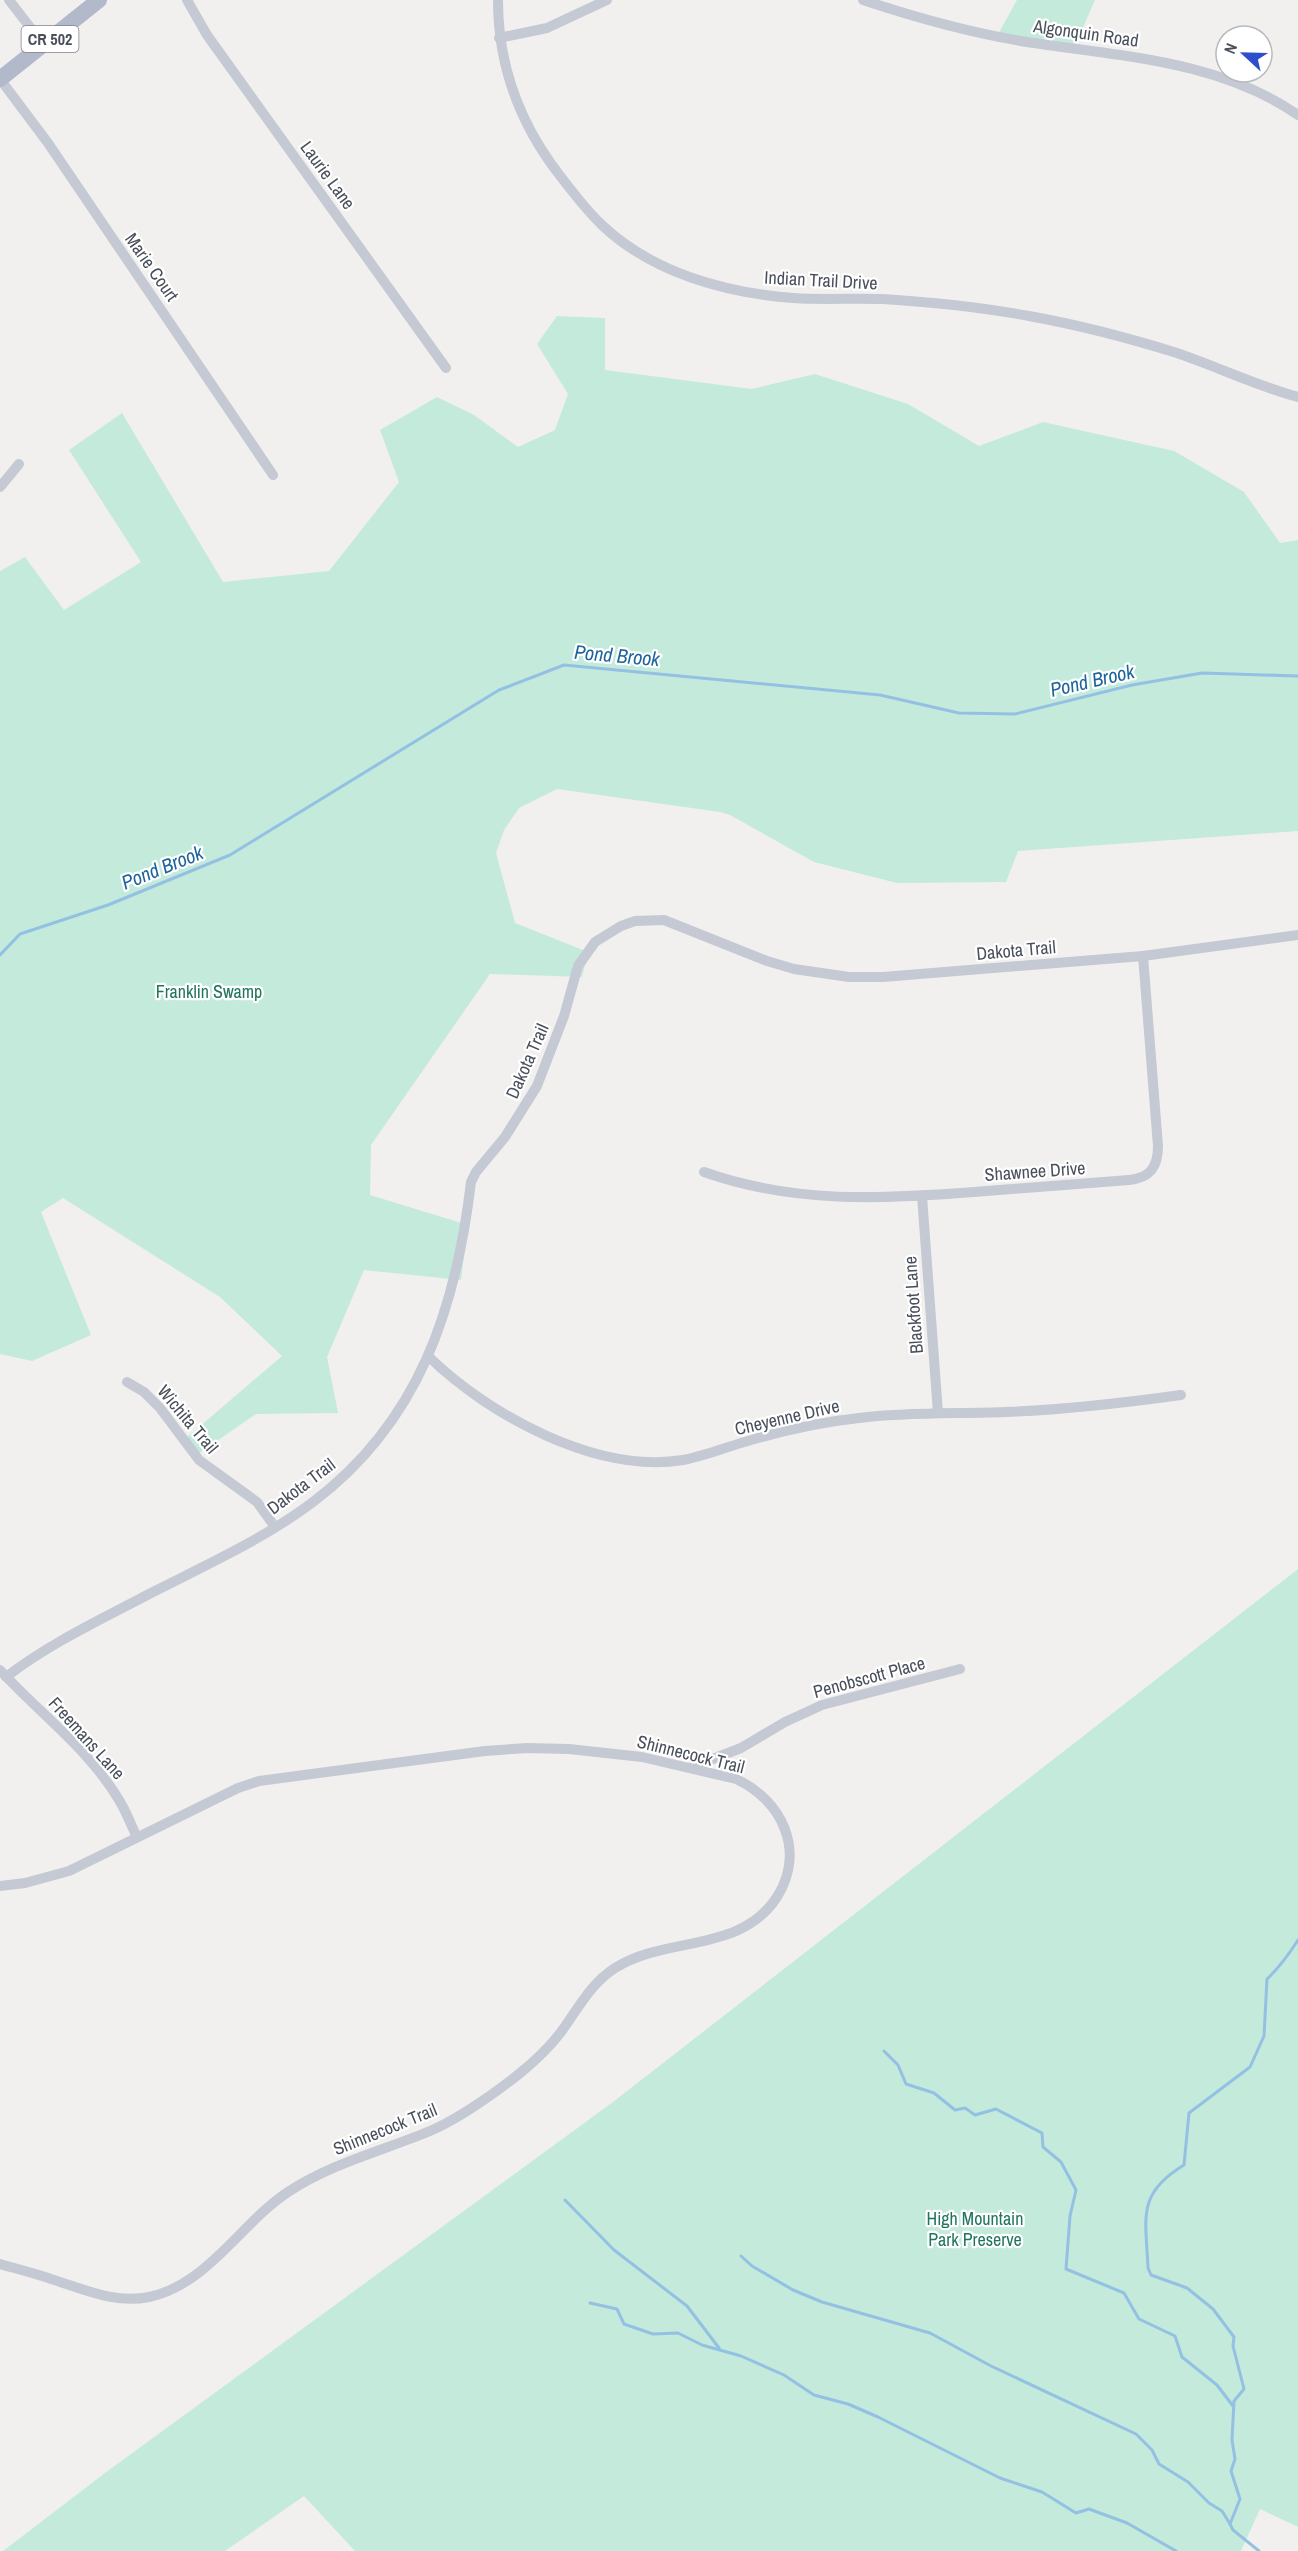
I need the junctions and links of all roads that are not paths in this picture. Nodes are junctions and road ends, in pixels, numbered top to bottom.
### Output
1 (9, 0) edge
2 (99, 0) edge
3 (187, 0) edge
4 (498, 0) edge
5 (607, 0) edge
6 (863, 0) edge
7 (499, 38) junction
8 (44, 44) junction
9 (0, 79) edge
10 (1298, 115) edge
11 (446, 368) dead end
12 (1298, 397) edge
13 (19, 464) dead end
14 (273, 476) dead end
15 (0, 487) edge
16 (1298, 935) edge
17 (1143, 956) junction
18 (704, 1172) dead end
19 (922, 1196) junction
20 (429, 1357) junction
21 (126, 1382) dead end
22 (1181, 1395) dead end
23 (938, 1413) junction
24 (275, 1527) junction
25 (960, 1670) dead end
26 (3, 1674) edge
27 (692, 1767) junction
28 (137, 1837) junction
29 (0, 1886) edge
30 (0, 2264) edge

1 - 8 street
2 - 8 main road, CR 502
3 - 11 street, Laurie Lane
4 - 7 street, Indian Trail Drive
5 - 7 street
6 - 10 street, Algonquin Road
7 - 12 street, Indian Trail Drive
8 - 9 main road, CR 502
9 - 14 street, Marie Court
13 - 15 street
16 - 17 street, Dakota Trail
17 - 19 street, Shawnee Drive
17 - 20 street, Dakota Trail
18 - 19 street, Shawnee Drive
19 - 23 street, Blackfoot Lane
20 - 23 street, Cheyenne Drive
20 - 24 street, Dakota Trail
21 - 24 street, Wichita Trail
22 - 23 street, Cheyenne Drive
24 - 26 street, Dakota Trail
25 - 27 street, Penobscott Place
26 - 28 street, Freemans Lane
27 - 28 street, Shinnecock Trail
27 - 30 street, Shinnecock Trail
28 - 29 street, Shinnecock Trail

